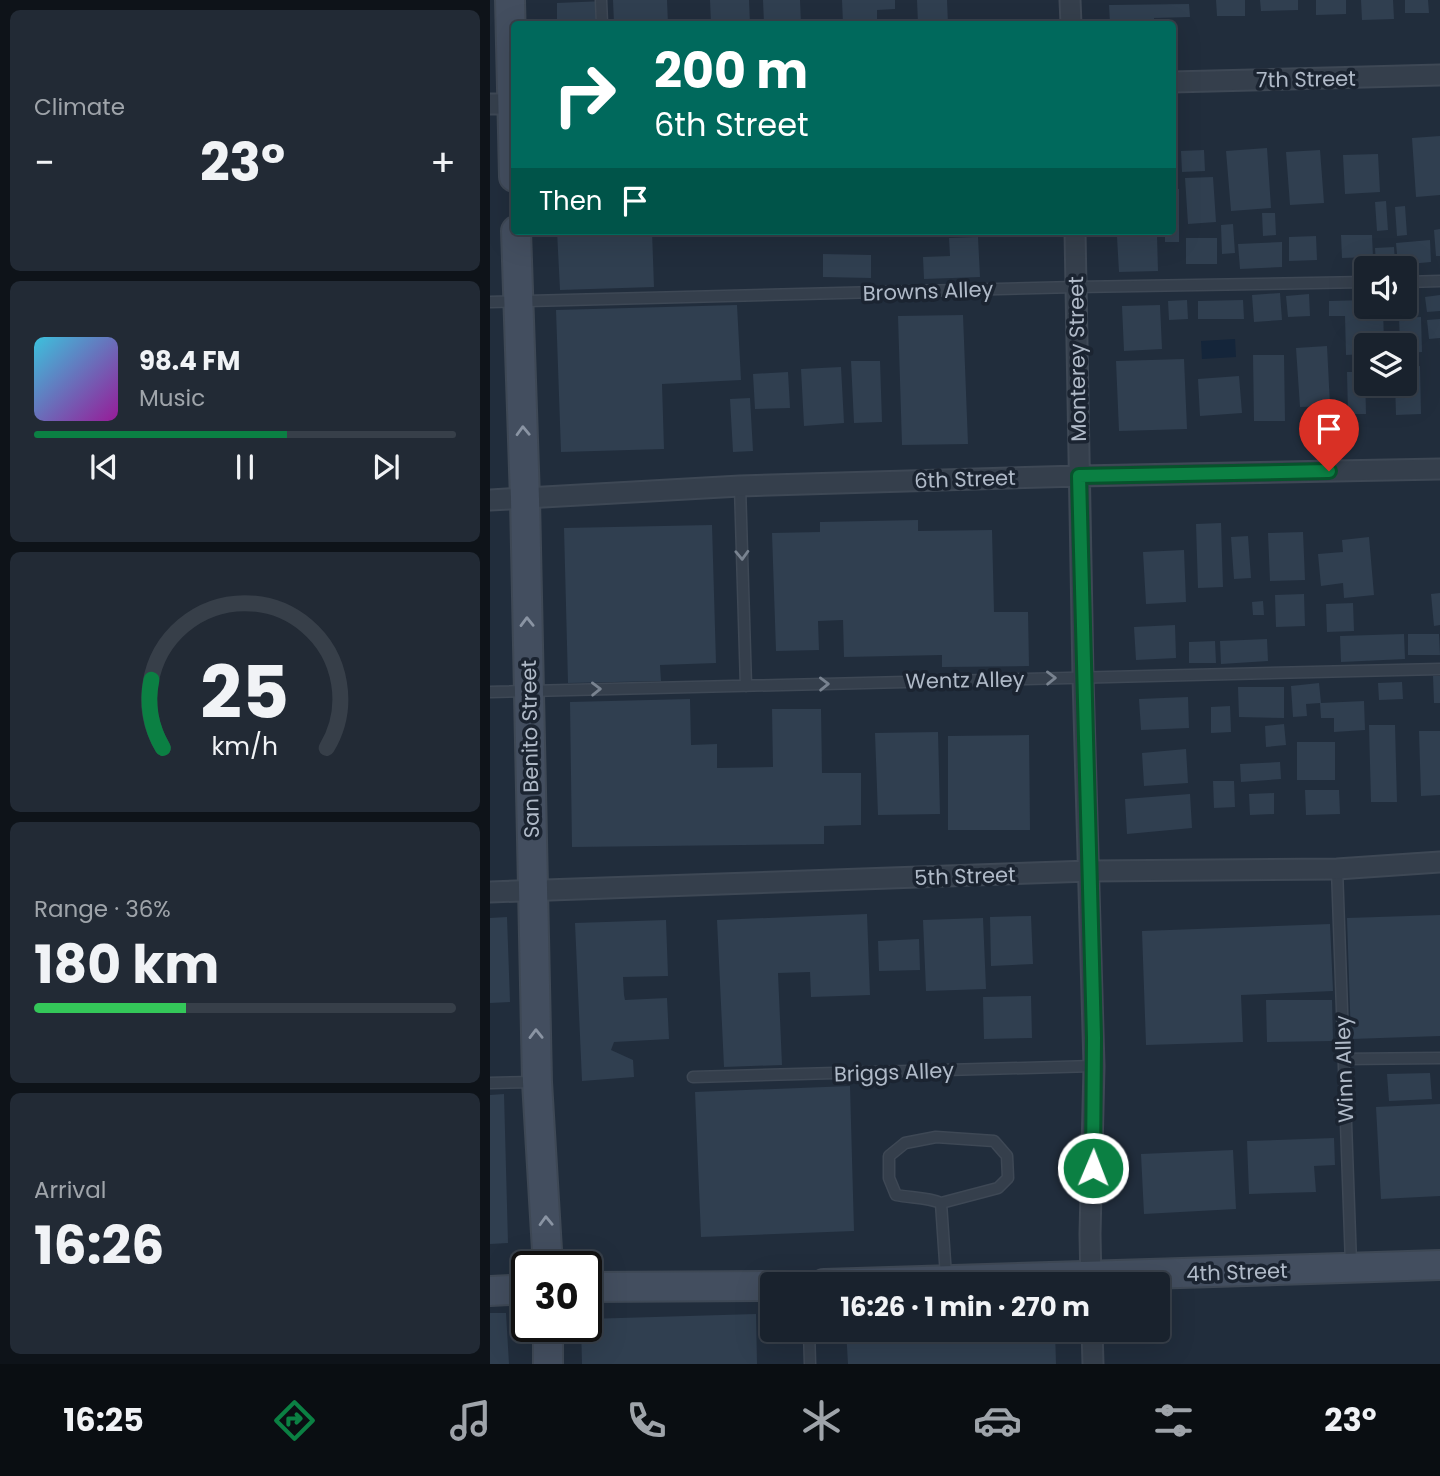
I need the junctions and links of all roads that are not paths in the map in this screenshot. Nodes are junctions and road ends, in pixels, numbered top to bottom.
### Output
1 (510, 0) edge
2 (601, 0) edge
3 (1070, 0) edge
4 (602, 21) edge
5 (1071, 21) edge
6 (1440, 75) edge
7 (1176, 82) edge
8 (506, 104) edge
9 (511, 150) edge
10 (516, 235) edge
11 (1075, 235) edge
12 (1440, 281) edge
13 (1354, 282) edge
14 (1417, 282) edge
15 (1076, 287) junction
16 (490, 302) edge
17 (518, 302) junction
18 (1440, 469) edge
19 (1079, 476) junction
20 (740, 486) junction
21 (526, 499) junction
22 (490, 500) edge
23 (1440, 669) edge
24 (1083, 677) junction
25 (746, 685) junction
26 (528, 691) junction
27 (490, 692) edge
28 (1440, 862) edge
29 (1336, 869) junction
30 (1090, 871) junction
31 (534, 891) junction
32 (490, 892) edge
33 (1440, 1058) edge
34 (1343, 1059) junction
35 (1094, 1066) junction
36 (693, 1077) dead end
37 (537, 1082) junction
38 (490, 1083) edge
39 (941, 1203) junction
40 (547, 1251) edge
41 (1440, 1265) edge
42 (1351, 1268) junction
43 (945, 1272) edge
44 (1091, 1272) edge
45 (1170, 1276) edge
46 (760, 1286) edge
47 (602, 1287) edge
48 (511, 1290) edge
49 (490, 1292) edge
50 (548, 1342) edge
51 (809, 1342) edge
52 (1092, 1342) edge
53 (548, 1364) edge
54 (810, 1364) edge
55 (1093, 1364) edge

1 - 8 main road
2 - 4 lane
3 - 5 street
6 - 7 street, 7th Street
8 - 9 main road
10 - 17 main road, San Benito Street
11 - 15 street, Monterey Street
12 - 14 lane
13 - 15 lane, Browns Alley
15 - 17 lane, Browns Alley
15 - 19 street, Monterey Street
16 - 17 lane, Browns Alley
21 -> 17 main road, San Benito Street
18 - 19 street, 6th Street
19 - 20 street, 6th Street
19 - 24 street, Monterey Street
20 - 21 street, 6th Street
20 -> 25 lane
21 - 22 street, 6th Street
26 -> 21 main road, San Benito Street
23 - 24 lane, Wentz Alley
25 -> 24 lane, Wentz Alley
24 - 30 street, Monterey Street
26 -> 25 lane, Wentz Alley
26 - 27 lane, Wentz Alley
26 - 31 main road, San Benito Street
28 - 29 street, 5th Street
29 - 30 street, 5th Street
29 - 34 lane, Winn Alley
30 - 31 street, 5th Street
30 - 35 street, Monterey Street
31 - 32 street, 5th Street
37 -> 31 main road, San Benito Street
33 - 34 lane
34 - 42 lane, Winn Alley
35 - 36 lane, Briggs Alley
35 - 44 street, Monterey Street
37 - 38 lane
40 -> 37 main road, San Benito Street
39 - 39 lane
39 - 43 lane
41 - 42 main road, 4th Street
42 - 45 main road, 4th Street
46 - 47 main road
48 - 49 main road
50 - 53 main road
51 - 54 lane
52 - 55 street

